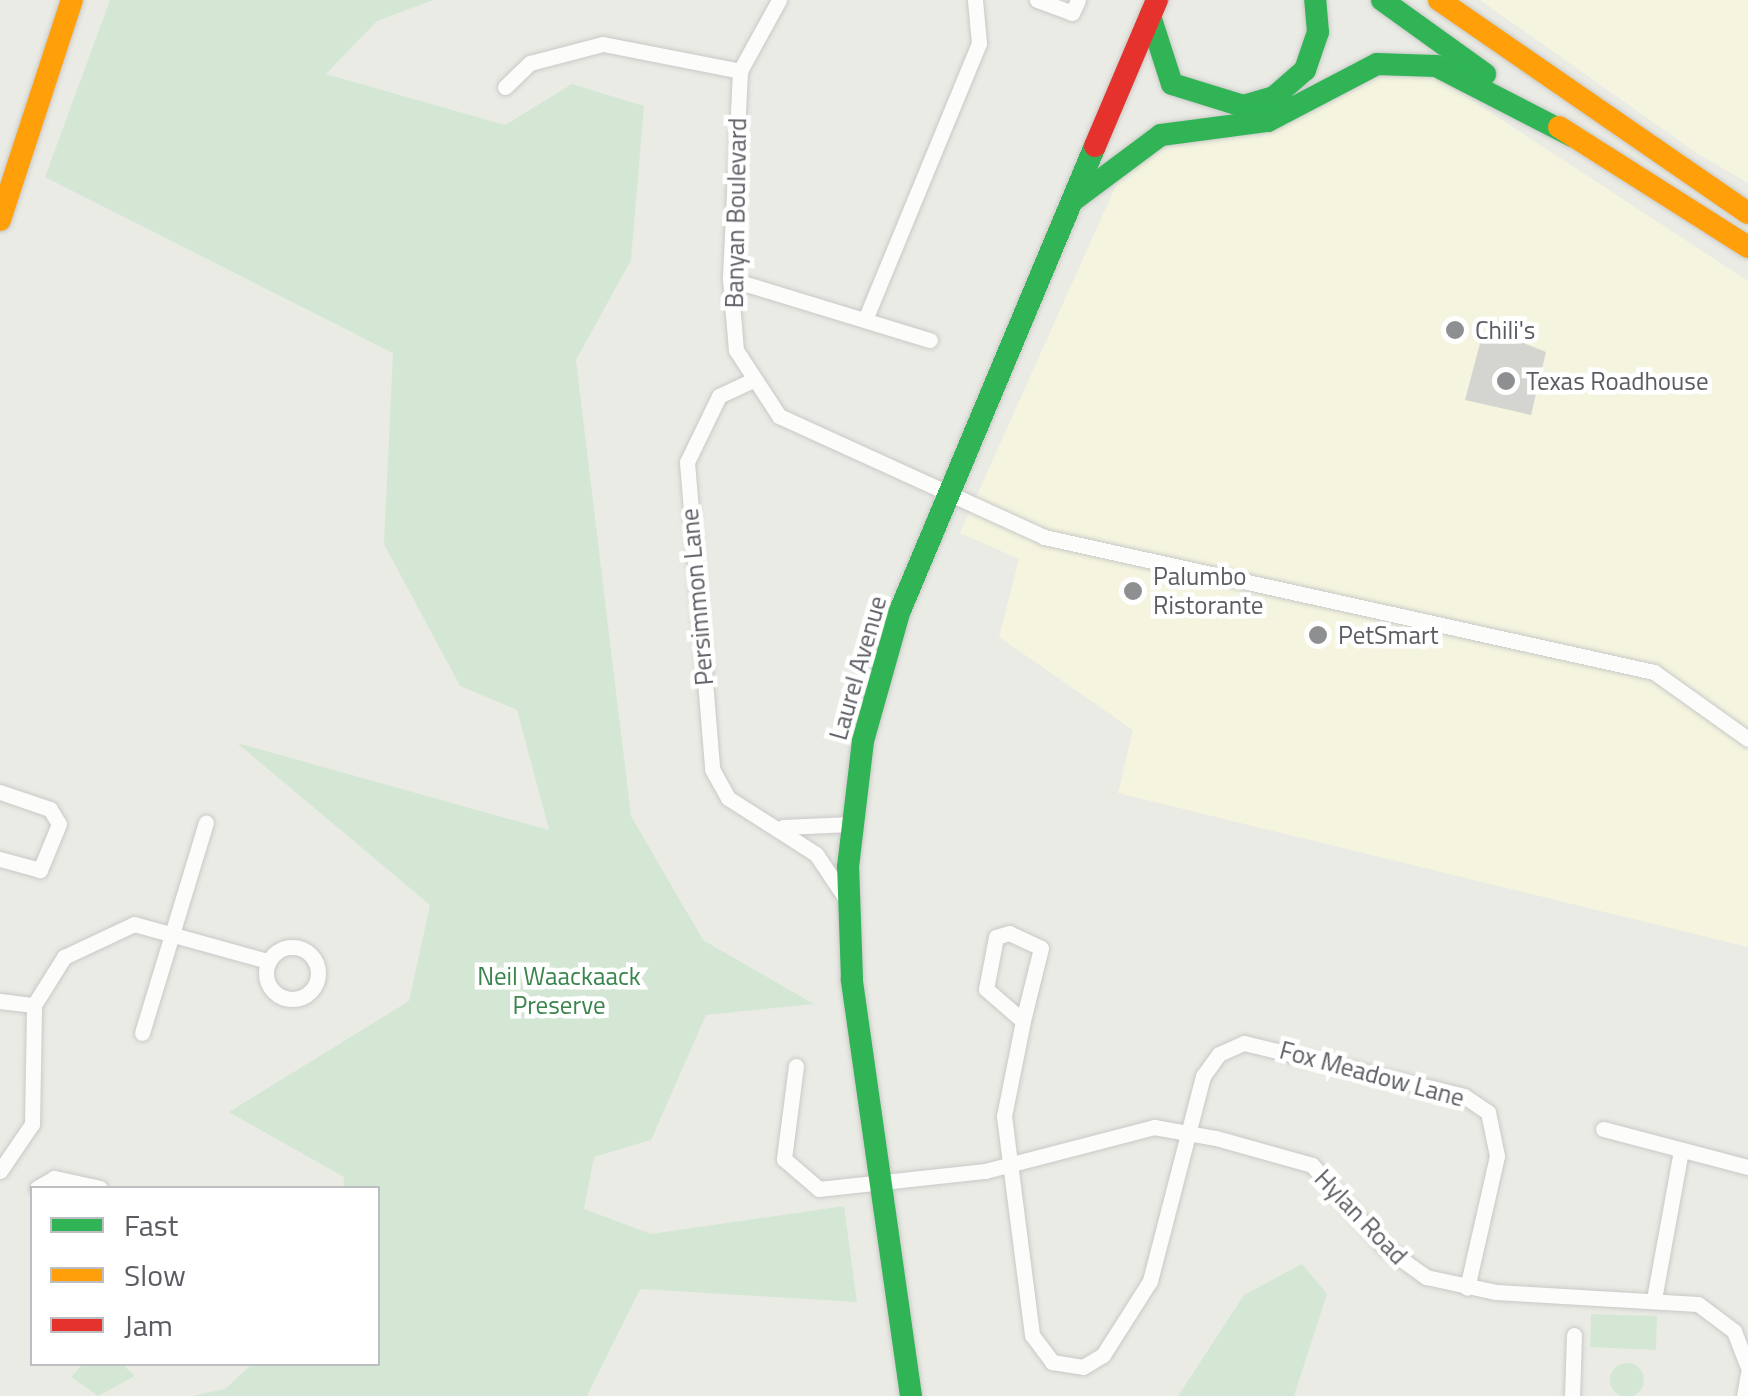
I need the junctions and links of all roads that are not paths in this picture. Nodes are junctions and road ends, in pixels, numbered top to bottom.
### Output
1 (72, 0) edge
2 (779, 0) edge
3 (975, 0) edge
4 (1037, 0) edge
5 (1078, 0) edge
6 (1315, 0) edge
7 (1382, 0) edge
8 (1439, 0) edge
9 (1154, 8) edge
10 (740, 71) junction
11 (505, 86) dead end
12 (1572, 136) junction
13 (1076, 199) junction
14 (1748, 213) edge
15 (0, 220) edge
16 (1748, 247) edge
17 (730, 279) junction
18 (867, 315) junction
19 (930, 340) dead end
20 (751, 381) junction
21 (948, 494) junction
22 (1748, 739) edge
23 (0, 792) edge
24 (760, 820) junction
25 (206, 822) dead end
26 (852, 824) junction
27 (0, 860) edge
28 (848, 904) junction
29 (173, 933) junction
30 (268, 961) junction
31 (0, 1001) edge
32 (34, 1005) junction
33 (1023, 1021) junction
34 (142, 1033) dead end
35 (796, 1066) dead end
36 (1603, 1128) dead end
37 (1190, 1133) junction
38 (1681, 1150) junction
39 (1010, 1165) junction
40 (1748, 1167) edge
41 (0, 1171) edge
42 (40, 1186) edge
43 (91, 1186) edge
44 (885, 1187) junction
45 (1467, 1288) junction
46 (1654, 1299) junction
47 (1574, 1335) dead end
48 (1748, 1371) edge
49 (910, 1396) edge
50 (1572, 1396) edge
51 (1744, 1396) edge

1 - 15 main road
2 - 10 street, Banyan Boulevard
3 - 18 street
4 - 5 street
6 - 9 main road
7 - 12 main road
8 - 14 main road
9 - 13 main road, Laurel Avenue
10 - 11 street
10 - 17 street, Banyan Boulevard
12 - 13 main road
12 - 16 main road
13 - 21 main road, Laurel Avenue
17 - 18 street
17 - 20 street, Banyan Boulevard
18 - 19 street
20 - 21 street, Banyan Boulevard
20 - 24 street, Persimmon Lane
21 - 22 street, Banyan Boulevard
21 - 26 main road, Laurel Avenue
23 - 27 street
24 - 26 street, Persimmon Lane
24 - 28 street, Persimmon Lane
25 - 29 street
26 - 28 main road, Laurel Avenue
28 - 44 main road, Laurel Avenue
29 - 30 street
29 - 32 street
29 - 34 street
30 - 30 street
31 - 32 street
32 - 41 street
33 - 33 street, Fox Meadow Lane
33 - 39 street, Fox Meadow Lane
35 - 44 street, Hylan Road
36 - 38 street
37 - 39 street, Hylan Road
37 - 39 street, Fox Meadow Lane
37 - 45 street, Hylan Road
37 - 45 street, Fox Meadow Lane
38 - 40 street
38 - 46 street
39 - 44 street, Hylan Road
42 - 43 street
44 - 49 main road, Laurel Avenue
45 - 46 street, Hylan Road
46 - 48 street, Hylan Road
47 - 50 street
48 - 51 street, Hylan Road

